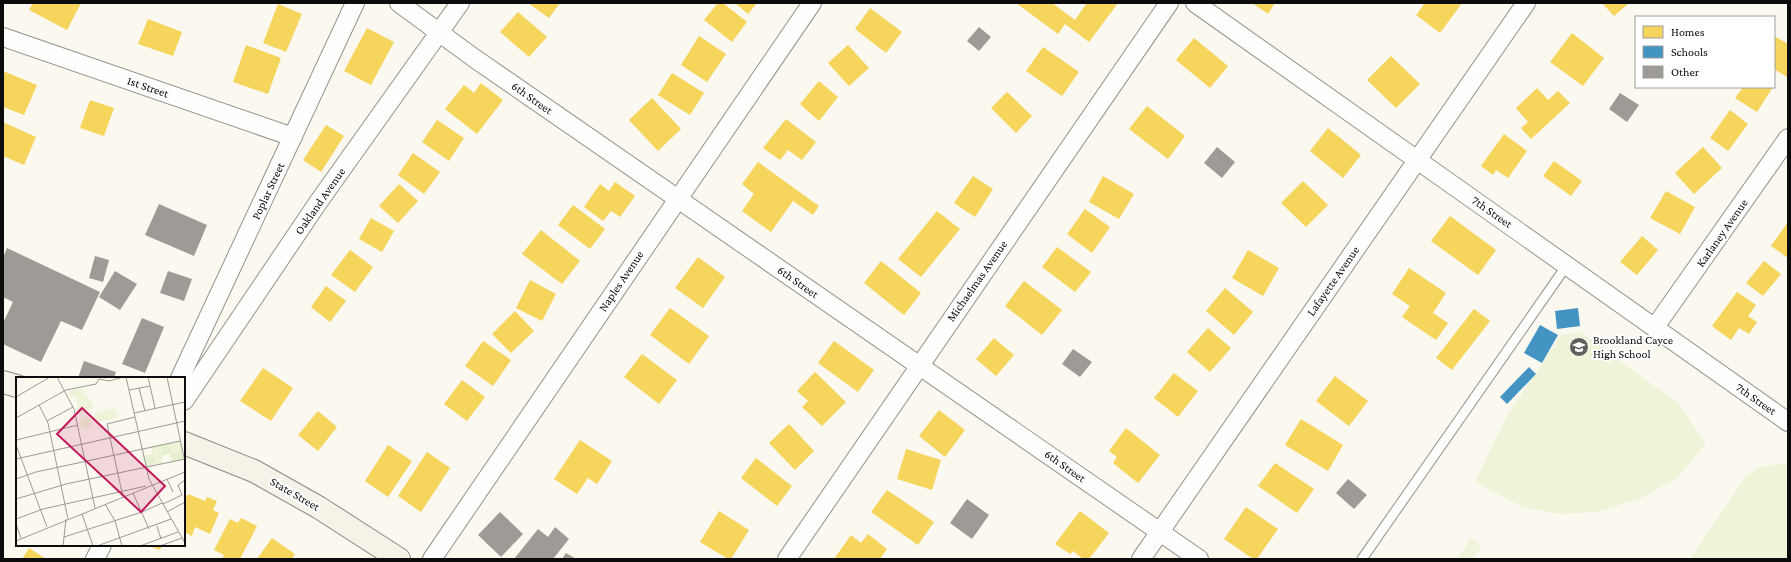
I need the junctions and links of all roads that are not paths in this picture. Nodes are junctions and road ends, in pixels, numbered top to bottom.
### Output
1 (355, 3) edge
2 (399, 3) edge
3 (460, 3) edge
4 (812, 3) edge
5 (1169, 3) edge
6 (1195, 3) edge
7 (1526, 3) edge
8 (440, 33) junction
9 (3, 37) edge
10 (293, 137) junction
11 (1788, 138) edge
12 (1417, 160) junction
13 (677, 198) junction
14 (1567, 265) junction
15 (1655, 327) junction
16 (919, 365) junction
17 (180, 377) edge
18 (3, 382) edge
19 (16, 386) edge
20 (185, 400) edge
21 (1788, 422) edge
22 (185, 443) edge
23 (1160, 531) junction
24 (102, 546) edge
25 (95, 559) edge
26 (399, 559) edge
27 (432, 559) edge
28 (787, 559) edge
29 (1141, 559) edge
30 (1199, 559) edge
31 (1362, 559) edge

1 - 10 street, Poplar Street
2 - 8 street, 6th Street
3 - 8 street, Oakland Avenue
4 - 13 street, Naples Avenue
5 - 16 street, Michaelmas Avenue
6 - 12 street, 7th Street
7 - 12 street, Lafayette Avenue
8 - 13 street, 6th Street
8 - 20 street, Oakland Avenue
9 - 10 street, 1st Street
10 - 17 street, Poplar Street
11 - 15 street, Karlaney Avenue
12 - 14 street, 7th Street
12 - 23 street, Lafayette Avenue
13 - 16 street, 6th Street
13 - 27 street, Naples Avenue
14 - 15 street, 7th Street
14 - 31 lane
15 - 21 street, 7th Street
16 - 23 street, 6th Street
16 - 28 street, Michaelmas Avenue
18 - 19 main road
22 - 26 main road, State Street
23 - 29 street, Lafayette Avenue
23 - 30 street, 6th Street
24 - 25 street

